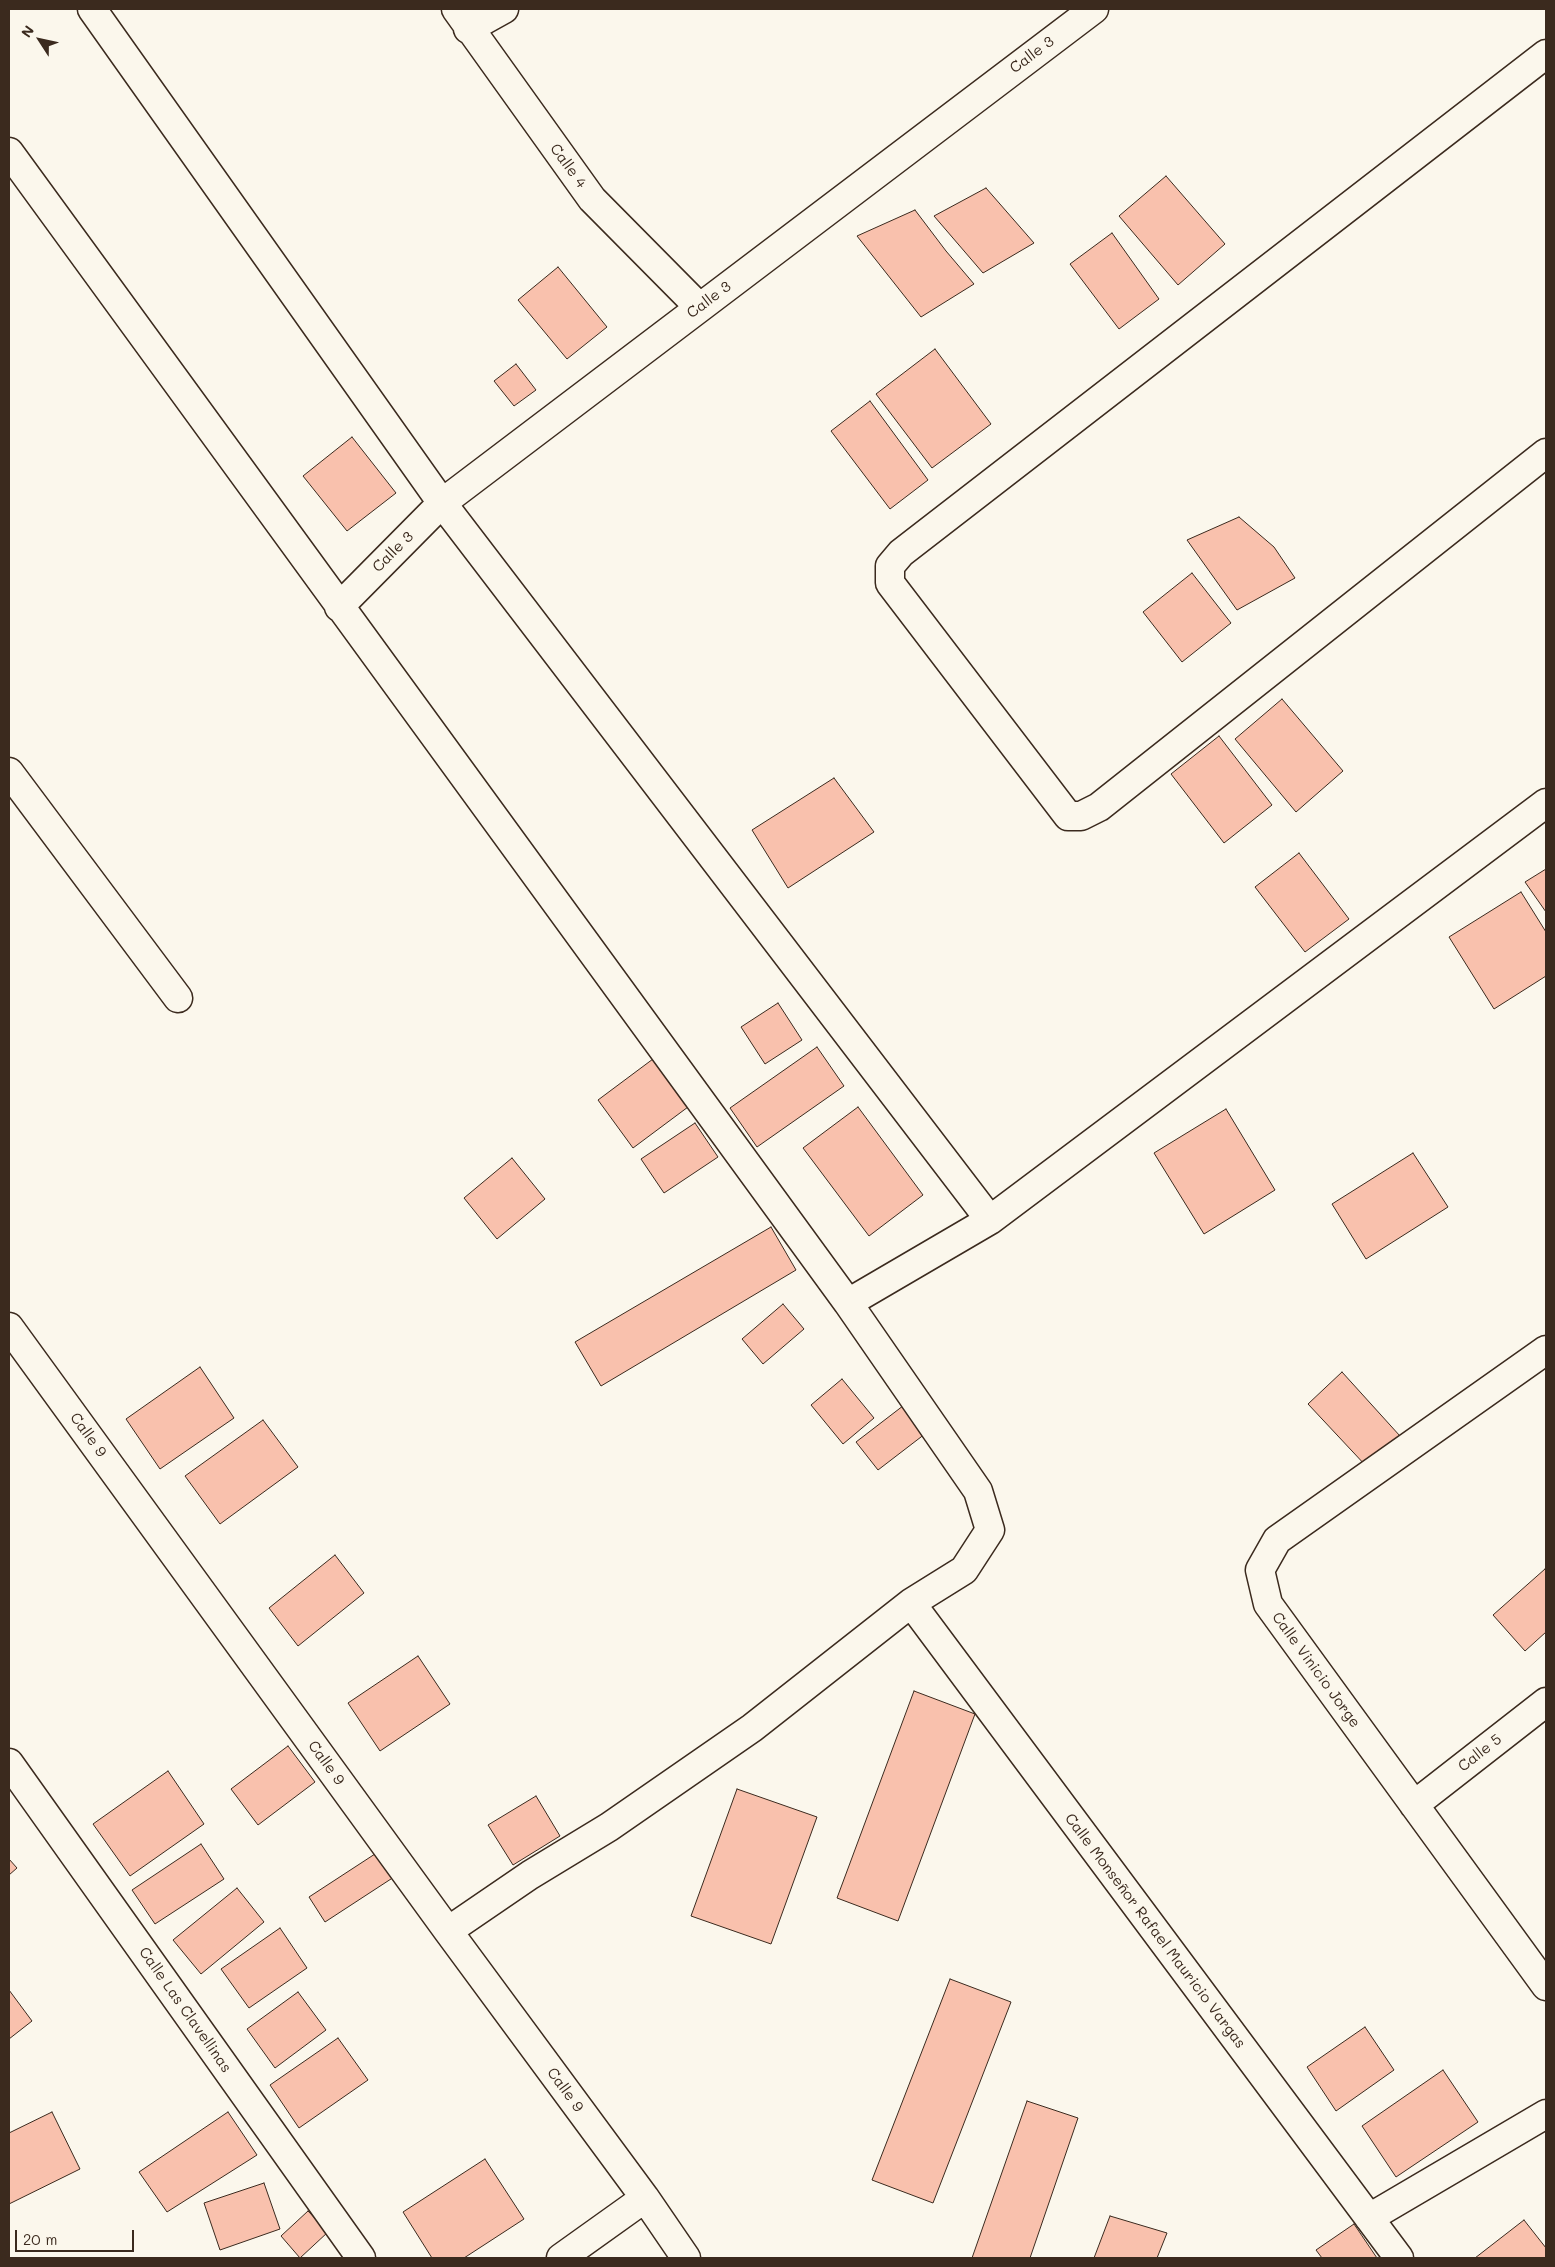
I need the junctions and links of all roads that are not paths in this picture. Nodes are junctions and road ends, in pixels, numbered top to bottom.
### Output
1 (92, 9) edge
2 (504, 9) edge
3 (1094, 9) edge
4 (462, 19) edge
5 (1546, 54) edge
6 (9, 152) edge
7 (699, 307) junction
8 (1546, 453) edge
9 (442, 502) junction
10 (339, 607) junction
11 (9, 772) edge
12 (1546, 803) edge
13 (178, 998) dead end
14 (990, 1220) junction
15 (848, 1304) junction
16 (9, 1327) edge
17 (1546, 1350) edge
18 (912, 1603) junction
19 (1546, 1702) edge
20 (9, 1763) edge
21 (1414, 1805) junction
22 (448, 1931) junction
23 (1546, 1986) edge
24 (1546, 2114) edge
25 (645, 2198) junction
26 (1369, 2218) junction
27 (361, 2258) edge
28 (561, 2258) edge
29 (686, 2258) edge
30 (1399, 2258) edge

1 - 9 street
2 - 4 street
3 - 7 street, Calle 3
4 - 7 street, Calle 4
5 - 8 street
6 - 10 street
7 - 9 street, Calle 3
9 - 10 street, Calle 3
9 - 14 street
10 - 15 street
11 - 13 street
12 - 14 street
14 - 15 street
15 - 18 street
16 - 22 street, Calle 9
17 - 21 street, Calle Vinicio Jorge
18 - 22 street
18 - 26 street, Calle Monseñor Rafael Mauricio Vargas
19 - 21 street, Calle 5
20 - 27 street, Calle Las Clavellinas
21 - 23 street, Calle Vinicio Jorge
22 - 25 street, Calle 9
24 - 26 street
25 - 28 street
25 - 29 street, Calle 9
26 - 30 street, Calle Monseñor Rafael Mauricio Vargas

